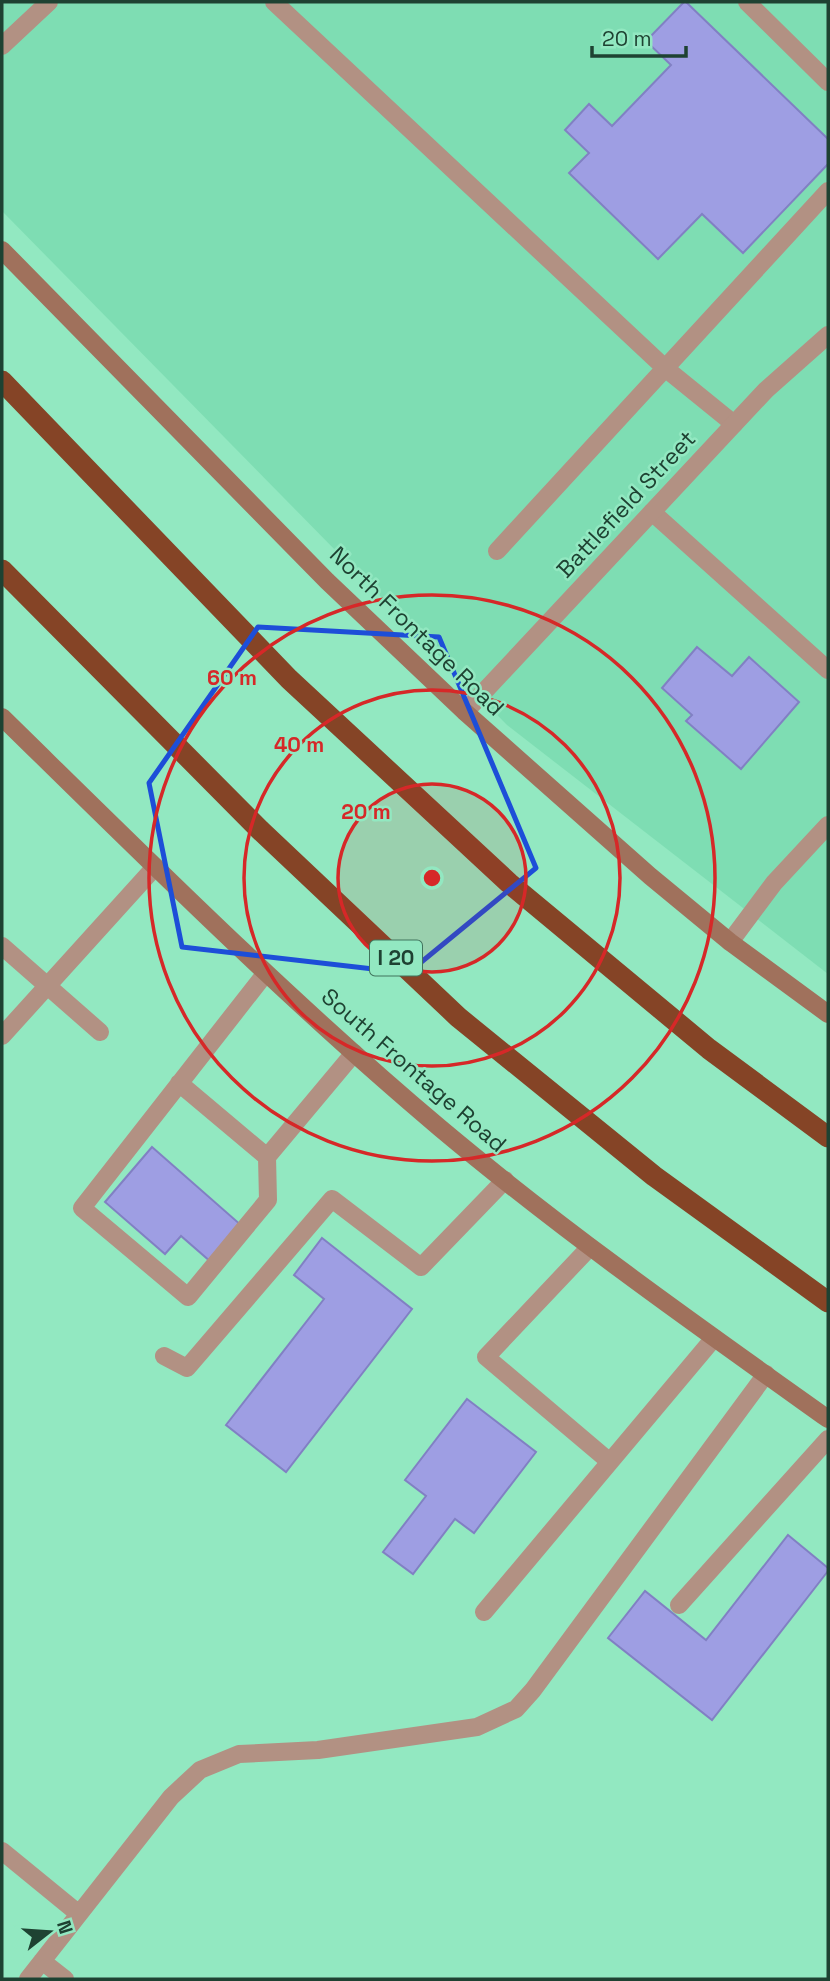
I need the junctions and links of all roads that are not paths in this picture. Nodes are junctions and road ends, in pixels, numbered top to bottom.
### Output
1 (48, 2) edge
2 (274, 2) edge
3 (747, 2) edge
4 (2, 46) edge
5 (828, 82) edge
6 (828, 191) edge
7 (2, 250) edge
8 (828, 335) edge
9 (665, 368) junction
10 (2, 381) edge
11 (734, 424) junction
12 (652, 512) junction
13 (497, 551) dead end
14 (2, 569) edge
15 (828, 670) edge
16 (465, 712) junction
17 (2, 718) edge
18 (828, 825) edge
19 (155, 867) junction
20 (730, 942) junction
21 (2, 946) edge
22 (265, 974) junction
23 (48, 985) junction
24 (828, 1014) edge
25 (100, 1032) dead end
26 (2, 1036) edge
27 (354, 1053) junction
28 (179, 1083) junction
29 (828, 1137) edge
30 (267, 1157) junction
31 (505, 1180) junction
32 (590, 1247) junction
33 (828, 1302) edge
34 (714, 1338) junction
35 (164, 1356) dead end
36 (766, 1374) junction
37 (828, 1419) edge
38 (828, 1438) edge
39 (610, 1462) junction
40 (679, 1605) dead end
41 (484, 1612) dead end
42 (2, 1851) edge
43 (79, 1914) junction
44 (43, 1961) junction
45 (28, 1979) edge
46 (65, 1979) edge

1 - 4 street
2 - 9 street
3 - 5 street
6 - 9 street
7 - 16 street, North Frontage Road
8 - 11 street, Battlefield Street
9 - 11 street
9 - 13 street
10 - 29 highway
11 - 12 street, Battlefield Street
12 - 15 street
12 - 16 street, Battlefield Street
14 - 33 highway, I 20
16 - 20 street, North Frontage Road
17 - 19 street, South Frontage Road
18 - 20 street
19 - 22 street, South Frontage Road
19 - 23 street
20 - 24 street, North Frontage Road
21 - 23 street
22 - 27 street, South Frontage Road
22 - 28 street
23 - 25 street
23 - 26 street
27 - 30 street
27 - 31 street, South Frontage Road
28 - 30 street
28 - 30 street
31 - 32 street, South Frontage Road
31 - 35 street
32 - 34 street, South Frontage Road
32 - 39 street
34 - 36 street, South Frontage Road
34 - 39 street
36 - 37 street, South Frontage Road
36 - 43 street
38 - 40 street
39 - 41 street
42 - 43 street
43 - 44 street
44 - 45 street
44 - 46 street

